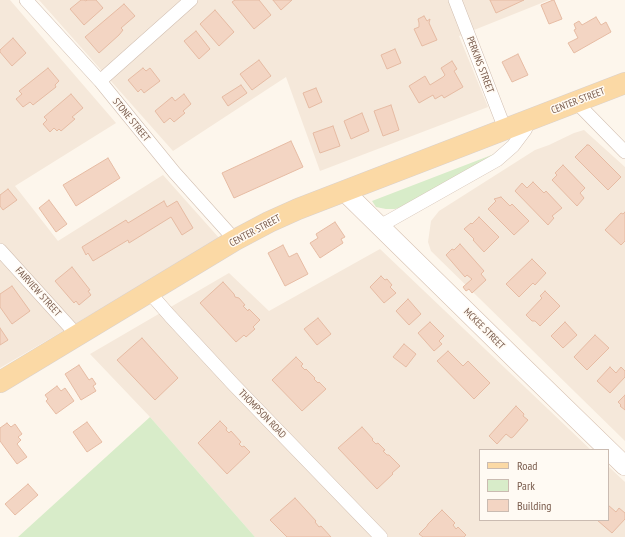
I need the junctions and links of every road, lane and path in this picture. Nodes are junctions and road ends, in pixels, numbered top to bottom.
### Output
1 (26, 0) edge
2 (191, 0) edge
3 (455, 0) edge
4 (100, 81) junction
5 (625, 83) edge
6 (576, 102) junction
7 (530, 120) junction
8 (505, 129) junction
9 (625, 152) edge
10 (344, 191) junction
11 (380, 226) junction
12 (235, 240) junction
13 (0, 250) edge
14 (149, 292) junction
15 (77, 335) junction
16 (0, 382) edge
17 (608, 449) edge
18 (609, 450) edge
19 (625, 466) edge
20 (377, 536) edge

1 - 4 street, STONE STREET
2 - 4 street
3 - 8 street, PERKINS STREET
4 - 12 street, STONE STREET
5 - 6 main road, CENTER STREET
6 - 7 main road, CENTER STREET
6 - 9 street
7 - 8 main road, CENTER STREET
7 - 11 street
8 - 10 main road, CENTER STREET
10 - 11 main road, MCKEE STREET
10 - 12 main road, CENTER STREET
11 - 17 main road, MCKEE STREET
12 - 14 main road, CENTER STREET
13 - 15 street, FAIRVIEW STREET
14 - 15 main road, CENTER STREET
14 - 20 street, THOMPSON ROAD
15 - 16 main road, CENTER STREET
18 - 19 main road, MCKEE STREET

